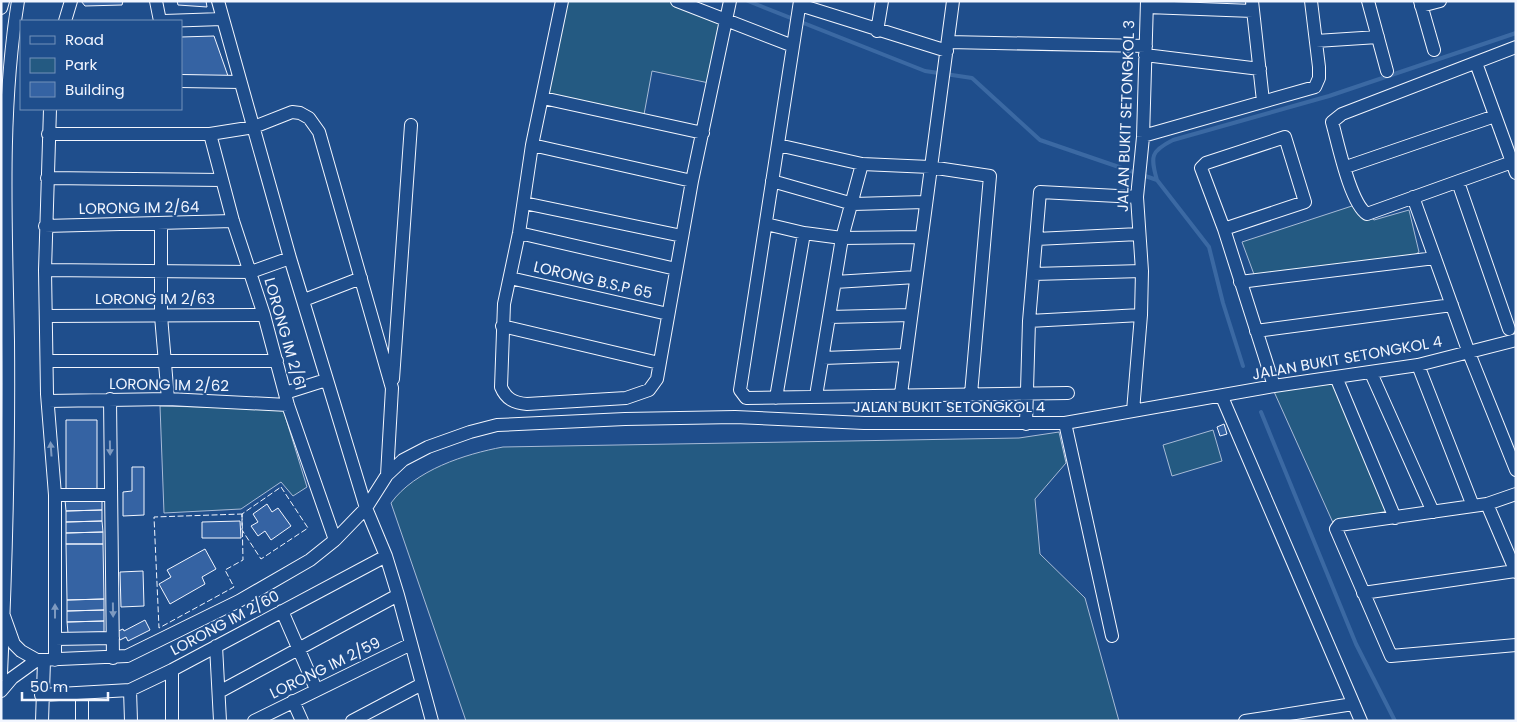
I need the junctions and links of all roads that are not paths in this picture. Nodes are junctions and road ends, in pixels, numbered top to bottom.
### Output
1 (3, 1) edge
2 (18, 1) edge
3 (70, 1) edge
4 (156, 1) edge
5 (218, 1) edge
6 (562, 1) edge
7 (678, 1) edge
8 (882, 1) edge
9 (953, 1) edge
10 (1311, 1) edge
11 (1368, 1) edge
12 (1440, 1) edge
13 (729, 4) edge
14 (1147, 4) edge
15 (1420, 4) edge
16 (800, 5) edge
17 (1253, 6) edge
18 (1, 8) edge
19 (222, 19) junction
20 (65, 20) edge
21 (160, 20) edge
22 (182, 20) edge
23 (725, 21) junction
24 (877, 31) junction
25 (1378, 37) junction
26 (16, 41) edge
27 (1316, 41) junction
28 (794, 42) junction
29 (1516, 47) edge
30 (947, 48) junction
31 (1146, 50) junction
32 (1434, 50) dead end
33 (1476, 63) junction
34 (1260, 69) junction
35 (1387, 70) dead end
36 (182, 81) edge
37 (240, 82) junction
38 (543, 98) junction
39 (1263, 102) junction
40 (50, 110) edge
41 (1495, 116) junction
42 (411, 125) dead end
43 (254, 127) junction
44 (703, 133) junction
45 (48, 134) junction
46 (210, 134) junction
47 (1143, 137) junction
48 (532, 145) junction
49 (778, 145) junction
50 (862, 164) junction
51 (930, 167) junction
52 (1346, 167) junction
53 (1514, 168) edge
54 (47, 178) junction
55 (222, 180) junction
56 (692, 181) junction
57 (772, 181) junction
58 (1458, 182) junction
59 (1137, 197) junction
60 (1413, 197) junction
61 (925, 202) junction
62 (524, 203) junction
63 (853, 204) junction
64 (233, 222) junction
65 (766, 224) junction
66 (161, 225) junction
67 (45, 226) junction
68 (1224, 229) junction
69 (519, 233) junction
70 (804, 233) junction
71 (1139, 234) junction
72 (682, 236) junction
73 (921, 237) junction
74 (842, 238) junction
75 (1036, 239) junction
76 (290, 258) junction
77 (1435, 258) junction
78 (676, 269) junction
79 (45, 270) junction
80 (1142, 271) junction
81 (160, 272) junction
82 (251, 272) junction
83 (1033, 274) junction
84 (916, 277) junction
85 (361, 278) junction
86 (510, 278) junction
87 (835, 282) junction
88 (1240, 282) junction
89 (304, 300) junction
90 (1452, 305) junction
91 (668, 314) junction
92 (264, 315) junction
93 (911, 315) junction
94 (1141, 315) junction
95 (46, 316) junction
96 (162, 316) junction
97 (829, 317) junction
98 (1029, 321) junction
99 (502, 326) junction
100 (1256, 331) junction
101 (1512, 334) edge
102 (4, 346) edge
103 (1469, 353) junction
104 (906, 355) junction
105 (822, 358) junction
106 (164, 360) junction
107 (47, 361) junction
108 (277, 361) junction
109 (659, 363) junction
110 (1418, 365) junction
111 (1371, 373) junction
112 (1336, 377) junction
113 (326, 380) junction
114 (1274, 386) junction
115 (392, 388) junction
116 (1068, 392) dead end
117 (901, 394) junction
118 (971, 394) junction
119 (1026, 394) junction
120 (816, 396) junction
121 (1222, 397) junction
122 (776, 398) junction
123 (110, 399) junction
124 (168, 399) junction
125 (287, 399) junction
126 (48, 401) junction
127 (1133, 411) junction
128 (1065, 423) junction
129 (1026, 424) junction
130 (1516, 470) edge
131 (388, 474) junction
132 (111, 494) junction
133 (1516, 494) edge
134 (55, 495) junction
135 (1486, 504) junction
136 (1473, 506) junction
137 (366, 508) junction
138 (1433, 512) junction
139 (1395, 518) junction
140 (335, 540) junction
141 (386, 556) junction
142 (1516, 572) edge
143 (1363, 593) junction
144 (398, 595) junction
145 (282, 611) junction
146 (4, 616) junction
147 (1112, 636) dead end
148 (113, 638) junction
149 (55, 639) junction
150 (410, 644) junction
151 (1516, 645) edge
152 (216, 646) junction
153 (299, 650) junction
154 (113, 658) junction
155 (46, 660) junction
156 (172, 670) junction
157 (1, 674) edge
158 (422, 684) junction
159 (316, 689) junction
160 (130, 690) junction
161 (1, 691) edge
162 (219, 692) junction
163 (82, 693) junction
164 (41, 695) junction
165 (293, 701) junction
166 (1352, 704) junction
167 (42, 721) edge
168 (82, 721) edge
169 (131, 721) edge
170 (172, 721) edge
171 (220, 721) edge
172 (254, 721) edge
173 (302, 721) edge
174 (352, 721) edge
175 (432, 721) edge
176 (1245, 721) edge
177 (1361, 721) edge

1 - 18 street
2 - 26 street
3 - 20 street
4 - 21 street
5 - 19 street
6 - 38 street
7 - 23 street
8 - 24 street
9 - 30 street
10 - 27 street
11 - 25 street
12 - 15 street
13 - 23 street
14 - 17 street
14 - 31 street, JALAN BUKIT SETONGKOL 3
15 - 32 street
16 - 24 street
16 - 28 street
17 - 34 street
19 - 22 street
19 - 37 street
23 - 28 street
23 - 44 street
24 - 30 street
25 - 27 street
25 - 35 street
26 - 102 street
27 - 39 street
28 - 49 street
29 - 33 street
30 - 31 street
30 - 51 street
31 - 34 street
31 - 47 street, JALAN BUKIT SETONGKOL 3
33 - 41 street
33 - 52 street
34 - 39 street
36 - 37 street
37 - 43 street
38 - 44 street
38 - 48 street
39 - 47 street
40 - 45 street
41 - 52 street
41 - 53 street
42 - 115 street
43 - 46 street
43 - 76 street
43 - 85 street
44 - 56 street
45 - 46 street
45 - 54 street
46 - 55 street, LORONG IM 2/61
47 - 59 street, JALAN BUKIT SETONGKOL 3
48 - 56 street
48 - 62 street
49 - 50 street
49 - 57 street
50 - 51 street
50 - 63 street
51 - 61 street
51 - 118 street
52 - 60 street
53 - 58 street
54 - 55 street
54 - 67 street
55 - 64 street, LORONG IM 2/61
56 - 72 street
57 - 63 street
57 - 65 street
58 - 60 street
58 - 101 street
59 - 71 street, JALAN BUKIT SETONGKOL 3
59 - 75 street
60 - 77 street
61 - 63 street
61 - 73 street
62 - 69 street
62 - 72 street
63 - 74 street
64 - 66 street, LORONG IM 2/64
64 - 82 street, LORONG IM 2/61
65 - 70 street
65 - 122 street
66 - 67 street, LORONG IM 2/64
66 - 81 street
67 - 79 street
68 - 68 street
68 - 88 street
69 - 78 street
69 - 86 street
70 - 74 street
70 - 122 street
71 - 75 street
71 - 80 street, JALAN BUKIT SETONGKOL 3
72 - 78 street
73 - 74 street
73 - 84 street
74 - 87 street
75 - 83 street
76 - 82 street
76 - 89 street
77 - 88 street
77 - 90 street
78 - 91 street
79 - 81 street
79 - 95 street
80 - 83 street
80 - 94 street, JALAN BUKIT SETONGKOL 3
81 - 82 street
81 - 96 street
82 - 92 street, LORONG IM 2/61
83 - 98 street
84 - 87 street
84 - 93 street
85 - 89 street
85 - 115 street
86 - 91 street, LORONG B.S.P 65
86 - 99 street
87 - 97 street
88 - 100 street
89 - 113 street
90 - 100 street
90 - 103 street
91 - 109 street
92 - 96 street, LORONG IM 2/63
92 - 108 street, LORONG IM 2/61
93 - 97 street
93 - 104 street
94 - 98 street
94 - 127 street, JALAN BUKIT SETONGKOL 3
95 - 96 street, LORONG IM 2/63
95 - 107 street
96 - 106 street
97 - 105 street
98 - 119 street
99 - 109 street
99 - 109 street
100 - 114 street
101 - 103 street, JALAN BUKIT SETONGKOL 4
102 - 146 street
103 - 110 street, JALAN BUKIT SETONGKOL 4
103 - 130 street
104 - 105 street
104 - 117 street
105 - 120 street
106 - 107 street
106 - 108 street
106 - 124 street
107 - 126 street
108 - 125 street, LORONG IM 2/61
110 - 111 street, JALAN BUKIT SETONGKOL 4
110 - 136 street
111 - 112 street, JALAN BUKIT SETONGKOL 4
111 - 138 street
112 - 114 street, JALAN BUKIT SETONGKOL 4
112 - 139 street
113 - 125 street
113 - 137 street
114 - 121 street, JALAN BUKIT SETONGKOL 4
115 - 131 street
116 - 119 street
117 - 118 street
117 - 120 street
118 - 119 street
119 - 129 street
120 - 122 street
121 - 127 street, JALAN BUKIT SETONGKOL 4
121 - 166 street
123 - 124 street, LORONG IM 2/62
123 - 126 street, LORONG IM 2/62
123 -> 132 street
124 - 125 street, LORONG IM 2/62
125 - 140 street, LORONG IM 2/61
134 -> 126 street
127 - 128 street, JALAN BUKIT SETONGKOL 4
128 - 129 street, JALAN BUKIT SETONGKOL 4
128 - 147 street
129 - 131 street, JALAN BUKIT SETONGKOL 4
131 - 137 street
132 - 134 street
132 -> 148 street
133 - 135 street
149 -> 134 street
135 - 136 street
135 - 142 street
136 - 138 street
137 - 140 street
137 - 141 street
138 - 139 street
139 - 143 street
140 - 154 street
141 - 144 street
141 - 145 street, LORONG IM 2/60
142 - 143 street
143 - 151 street
144 - 150 street
144 - 153 street
145 - 152 street, LORONG IM 2/60
145 - 153 street
146 - 155 street
146 - 157 street
148 - 149 street
148 - 154 street
149 - 155 street
150 - 158 street
150 - 159 street, LORONG IM 2/59
152 - 156 street, LORONG IM 2/60
152 - 162 street
153 - 159 street
153 - 162 street
154 - 155 street
155 - 161 street
155 - 164 street
156 - 160 street, LORONG IM 2/60
156 - 170 street
158 - 174 street
158 - 175 street
159 - 165 street, LORONG IM 2/59
160 - 163 street, LORONG IM 2/60
160 - 169 street
162 - 171 street
163 - 164 street, LORONG IM 2/60
163 - 168 street
164 - 167 street
165 - 172 street, LORONG IM 2/59
165 - 173 street
166 - 176 street
166 - 177 street

